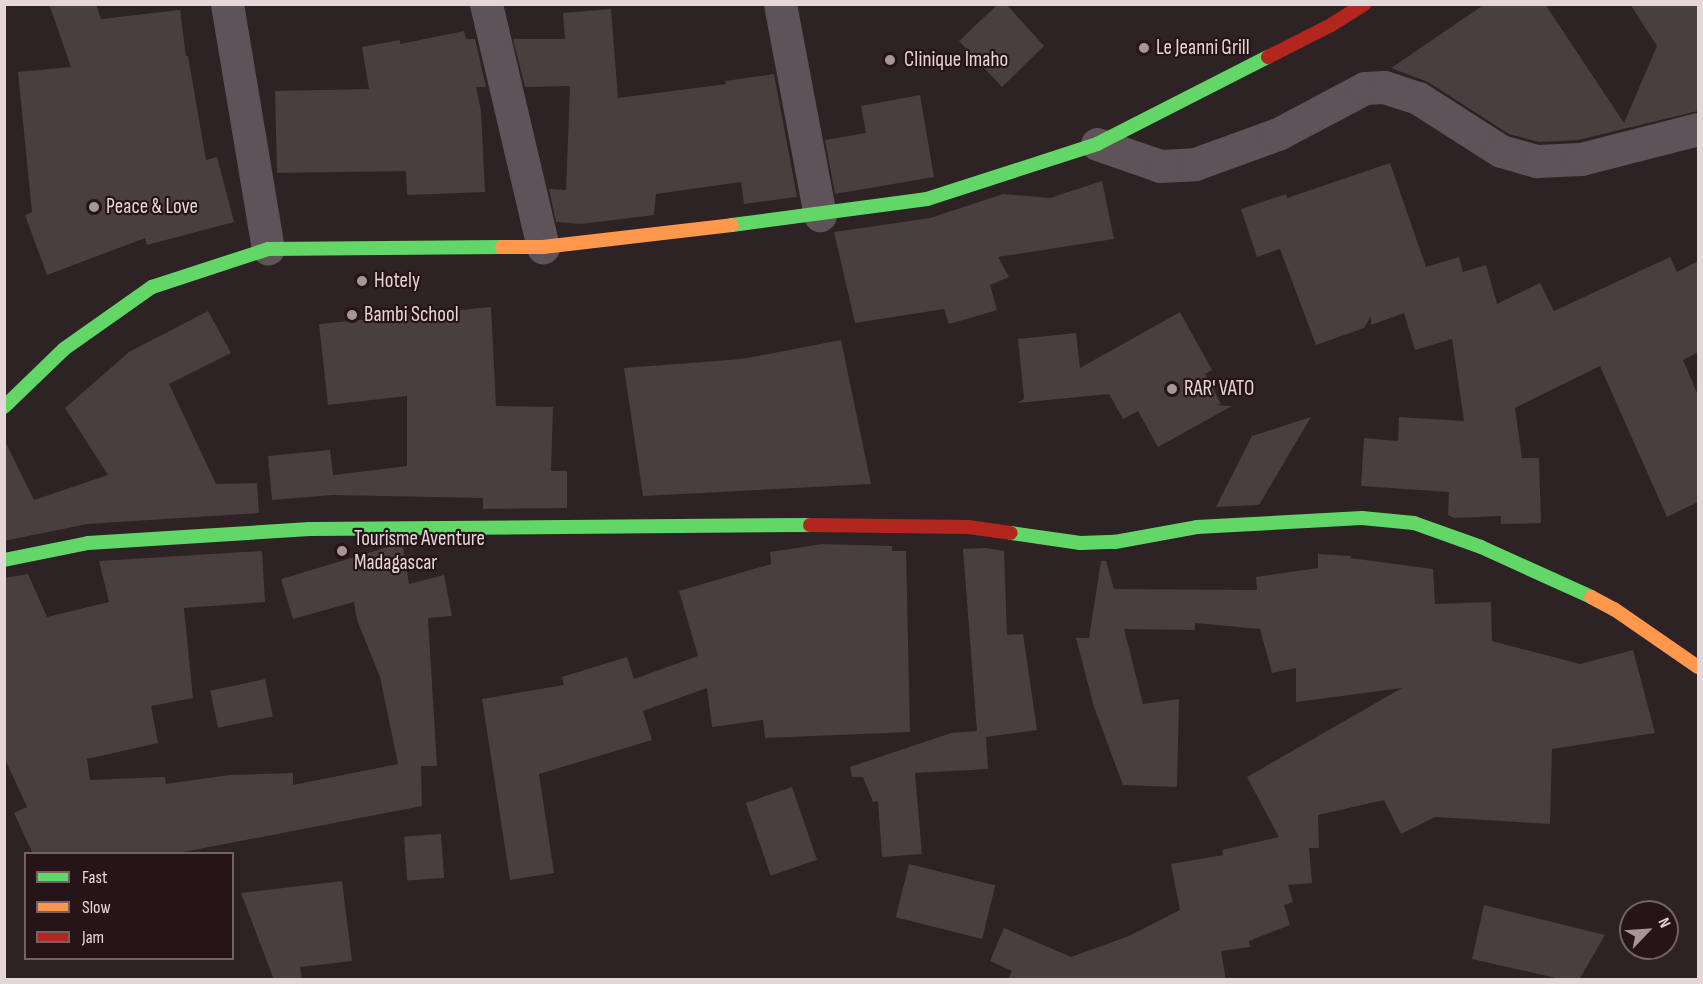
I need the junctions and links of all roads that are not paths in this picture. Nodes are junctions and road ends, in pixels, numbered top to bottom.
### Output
1 (227, 4) edge
2 (486, 4) edge
3 (780, 4) edge
4 (1364, 4) edge
5 (1698, 129) edge
6 (1097, 144) junction
7 (820, 215) junction
8 (543, 246) junction
9 (268, 249) junction
10 (4, 407) edge
11 (4, 560) edge
12 (1698, 667) edge

1 - 9 street
2 - 8 street
3 - 7 street
4 - 6 street
5 - 6 street
6 - 7 street
7 - 8 street
8 - 9 street
9 - 10 street
11 - 12 street

